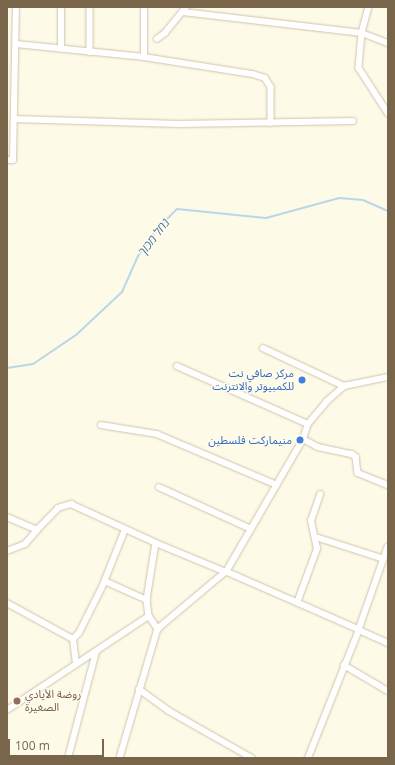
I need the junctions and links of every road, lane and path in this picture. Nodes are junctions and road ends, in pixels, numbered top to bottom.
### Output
1 (16, 7) edge
2 (61, 7) edge
3 (90, 7) edge
4 (144, 7) edge
5 (369, 7) edge
6 (185, 9) edge
7 (362, 34) junction
8 (157, 39) dead end
9 (388, 43) edge
10 (16, 44) junction
11 (61, 49) junction
12 (90, 52) junction
13 (144, 57) junction
14 (388, 113) edge
15 (14, 119) junction
16 (353, 121) dead end
17 (271, 123) junction
18 (7, 160) edge
19 (263, 348) dead end
20 (177, 366) dead end
21 (388, 377) edge
22 (344, 386) junction
23 (308, 424) junction
24 (101, 425) dead end
25 (303, 439) junction
26 (277, 485) junction
27 (388, 485) edge
28 (159, 487) dead end
29 (320, 495) dead end
30 (7, 517) edge
31 (251, 529) junction
32 (37, 530) junction
33 (125, 531) junction
34 (316, 537) junction
35 (156, 543) junction
36 (388, 547) edge
37 (7, 551) edge
38 (384, 559) junction
39 (226, 572) junction
40 (105, 581) junction
41 (148, 600) junction
42 (7, 603) edge
43 (298, 603) junction
44 (149, 616) junction
45 (158, 629) junction
46 (359, 630) junction
47 (73, 639) junction
48 (388, 643) edge
49 (96, 652) junction
50 (76, 664) junction
51 (344, 665) junction
52 (139, 690) junction
53 (388, 691) edge
54 (7, 710) edge
55 (68, 758) edge
56 (120, 758) edge
57 (252, 758) edge
58 (308, 758) edge

1 - 10 street
2 - 11 street
3 - 12 street
4 - 13 street
5 - 7 street
6 - 7 street
6 - 8 street
7 - 9 street
7 - 14 street
10 - 11 street
10 - 15 street
11 - 12 street
12 - 13 street
13 - 17 street
15 - 17 street
15 - 18 street
16 - 17 street
19 - 22 street
20 - 23 street
21 - 22 street
22 - 23 street
23 - 25 street
24 - 26 street
25 - 26 street
25 - 27 street
26 - 31 street
28 - 31 street
29 - 34 street
30 - 32 street
31 - 39 street
32 - 33 street
32 - 37 street
33 - 35 street
33 - 40 street
34 - 38 street
34 - 43 street
35 - 39 street
35 - 41 street
36 - 38 street
38 - 46 street
39 - 43 street
39 - 45 street
40 - 41 street
40 - 47 street
41 - 44 street
42 - 47 street
43 - 46 street
44 - 45 street
44 - 49 street
45 - 52 street
46 - 48 street
46 - 51 street
47 - 50 street
49 - 50 street
49 - 55 street
50 - 54 street
51 - 53 street
51 - 58 street
52 - 56 street
52 - 57 street

